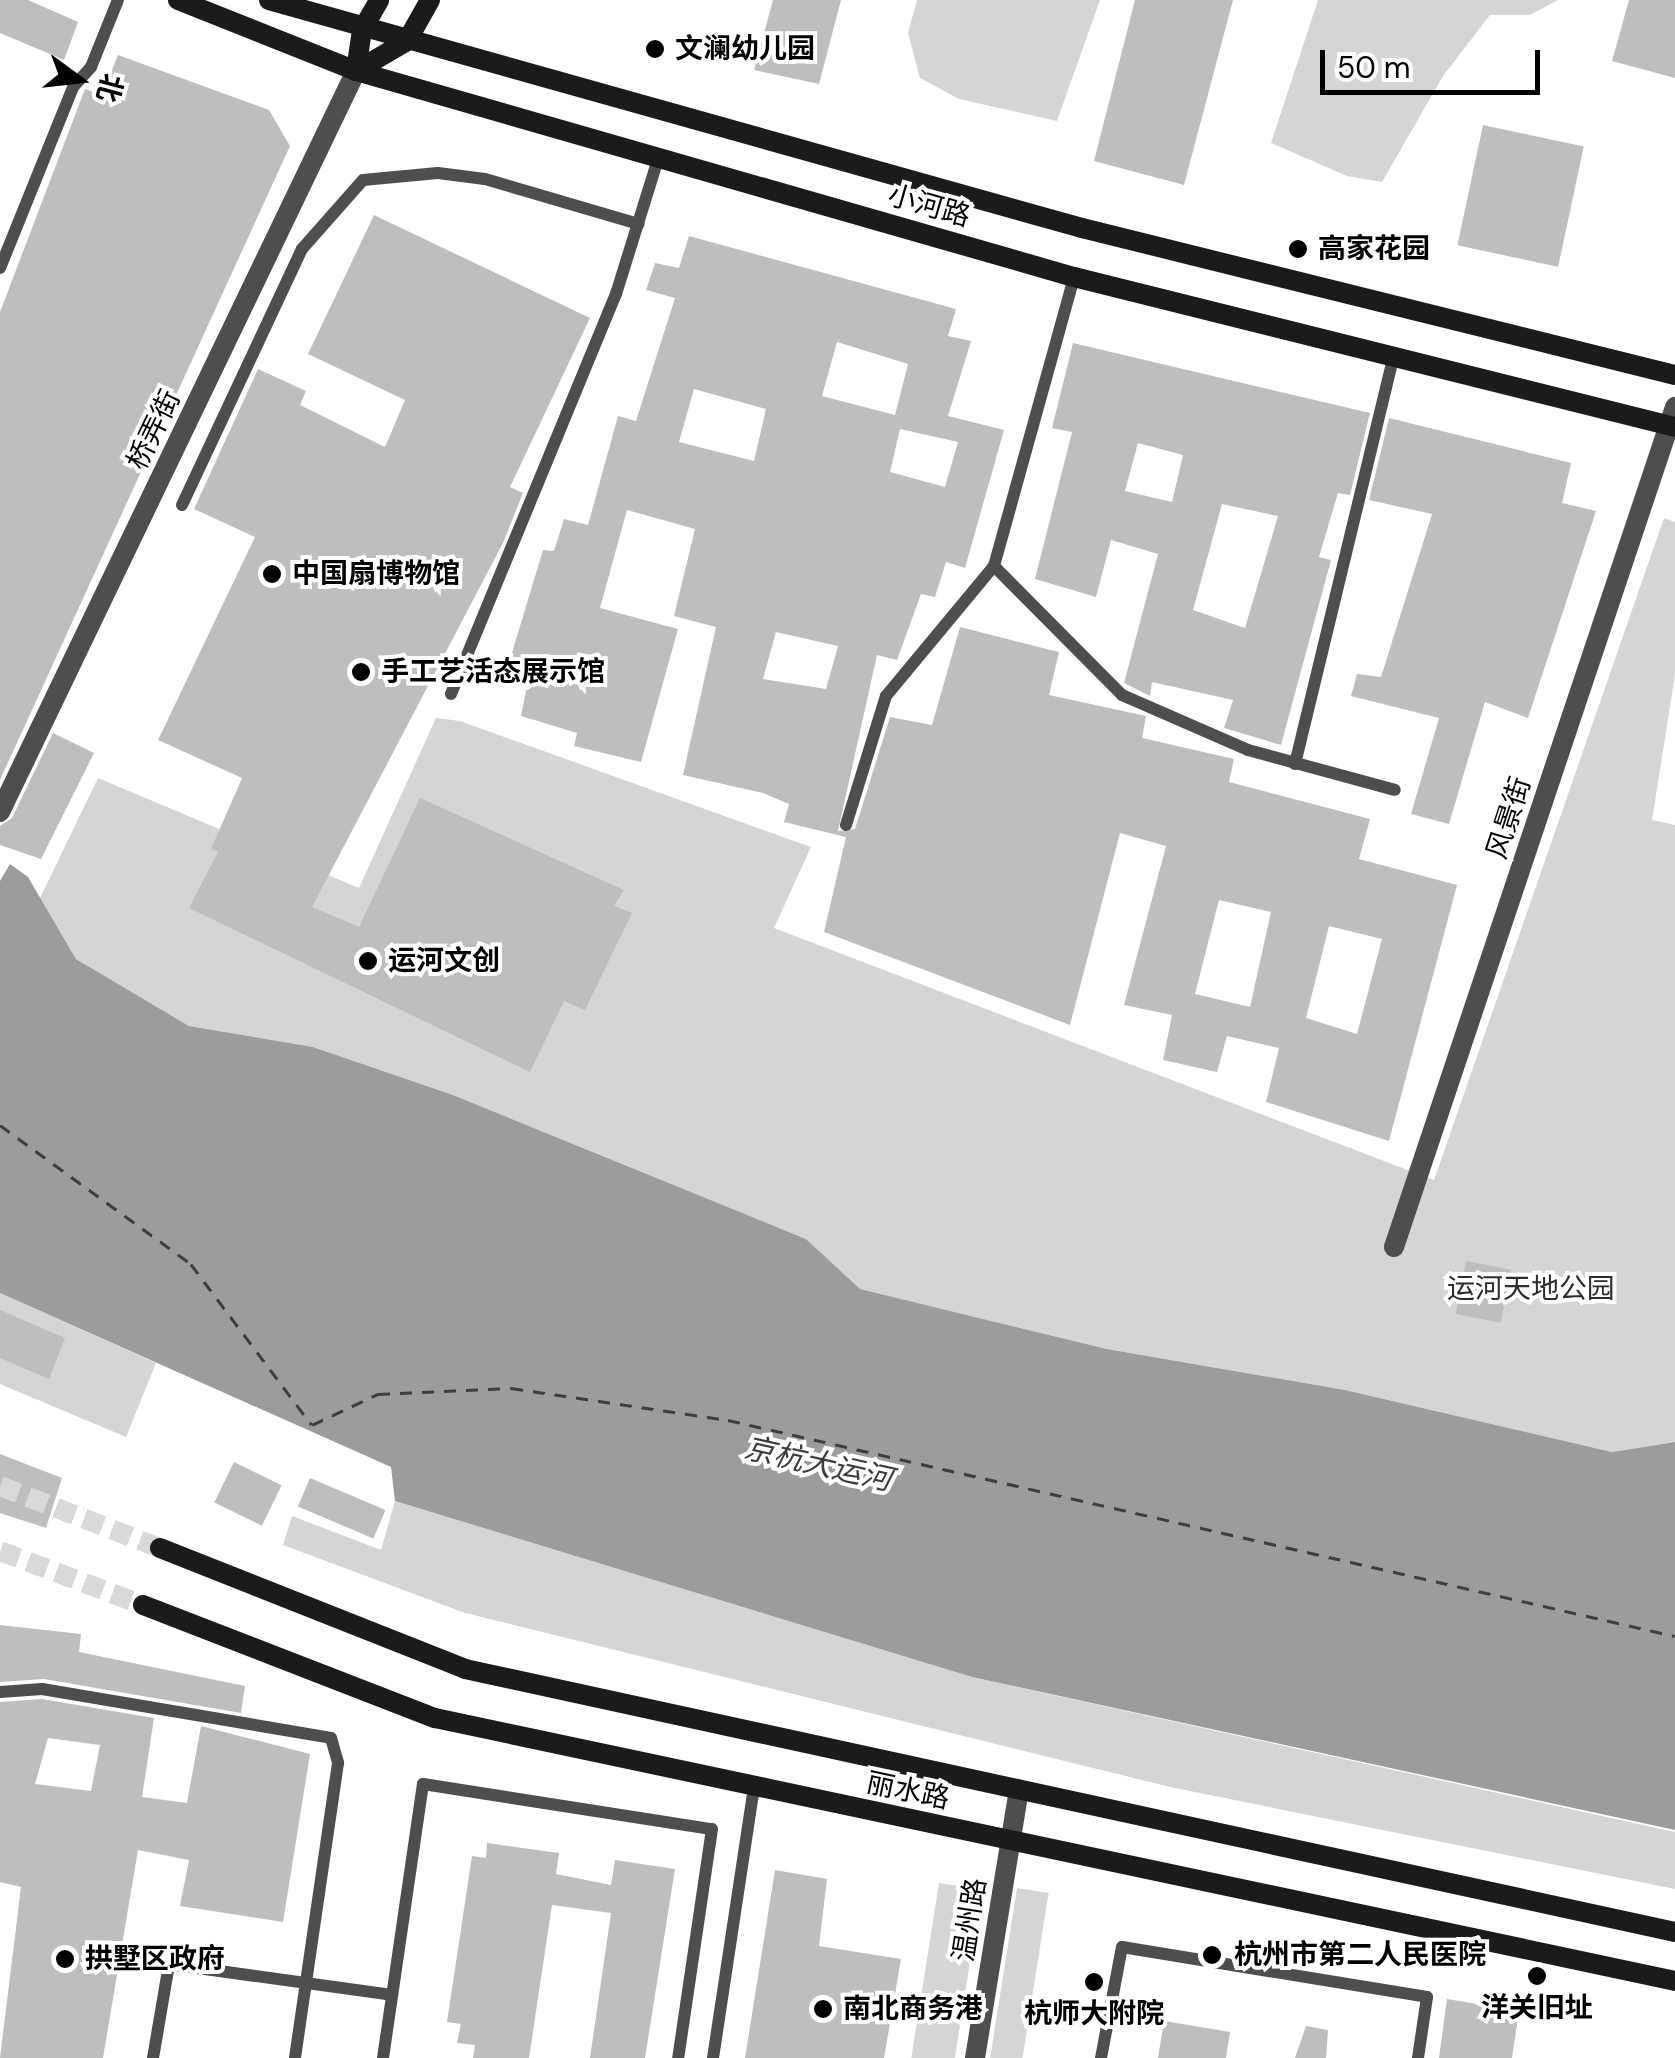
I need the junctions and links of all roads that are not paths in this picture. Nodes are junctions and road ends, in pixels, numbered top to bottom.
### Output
1 (118, 0) edge
2 (178, 0) edge
3 (270, 0) edge
4 (379, 0) edge
5 (430, 0) edge
6 (362, 30) junction
7 (407, 41) junction
8 (356, 71) junction
9 (660, 156) junction
10 (639, 224) junction
11 (0, 268) edge
12 (1074, 276) junction
13 (1394, 360) junction
14 (1675, 375) edge
15 (1673, 420) edge
16 (182, 505) dead end
17 (994, 566) junction
18 (451, 694) dead end
19 (1295, 764) junction
20 (1395, 790) dead end
21 (0, 812) edge
22 (846, 825) dead end
23 (1394, 1247) dead end
24 (160, 1548) tunnel mouth
25 (143, 1605) tunnel mouth
26 (0, 1692) edge
27 (754, 1786) junction
28 (1019, 1790) junction
29 (1011, 1841) junction
30 (1675, 1932) edge
31 (307, 1980) junction
32 (1675, 1981) edge
33 (392, 1995) junction
34 (154, 2058) edge
35 (296, 2058) edge
36 (383, 2058) edge
37 (678, 2058) edge
38 (713, 2058) edge
39 (975, 2058) edge
40 (1101, 2058) edge
41 (1418, 2058) edge

1 - 11 lane
2 - 8 main road, 小河路
3 - 6 main road, 小河路
4 - 6 main road, 桥弄街
5 - 7 main road
6 - 7 main road, 小河路
6 - 8 main road, 桥弄街
7 - 8 main road
7 - 14 main road, 小河路
8 - 9 main road, 小河路
8 - 21 street, 桥弄街
9 - 10 lane
9 - 12 main road, 小河路
10 - 16 lane
10 - 18 lane
12 - 13 main road, 小河路
12 - 17 lane
13 - 15 main road, 小河路
13 - 19 lane
15 - 23 street, 风景街
17 - 19 lane
17 - 22 lane
19 - 20 lane
24 - 28 main road, 丽水路
25 - 27 main road, 丽水路
26 - 31 lane
27 - 29 main road, 丽水路
27 - 38 lane
28 - 29 street, 温州路
28 - 30 main road, 丽水路
29 - 32 main road, 丽水路
29 - 39 street, 温州路
31 - 33 lane
31 - 34 lane
31 - 35 lane
33 - 36 lane
33 - 37 lane
40 - 41 lane

